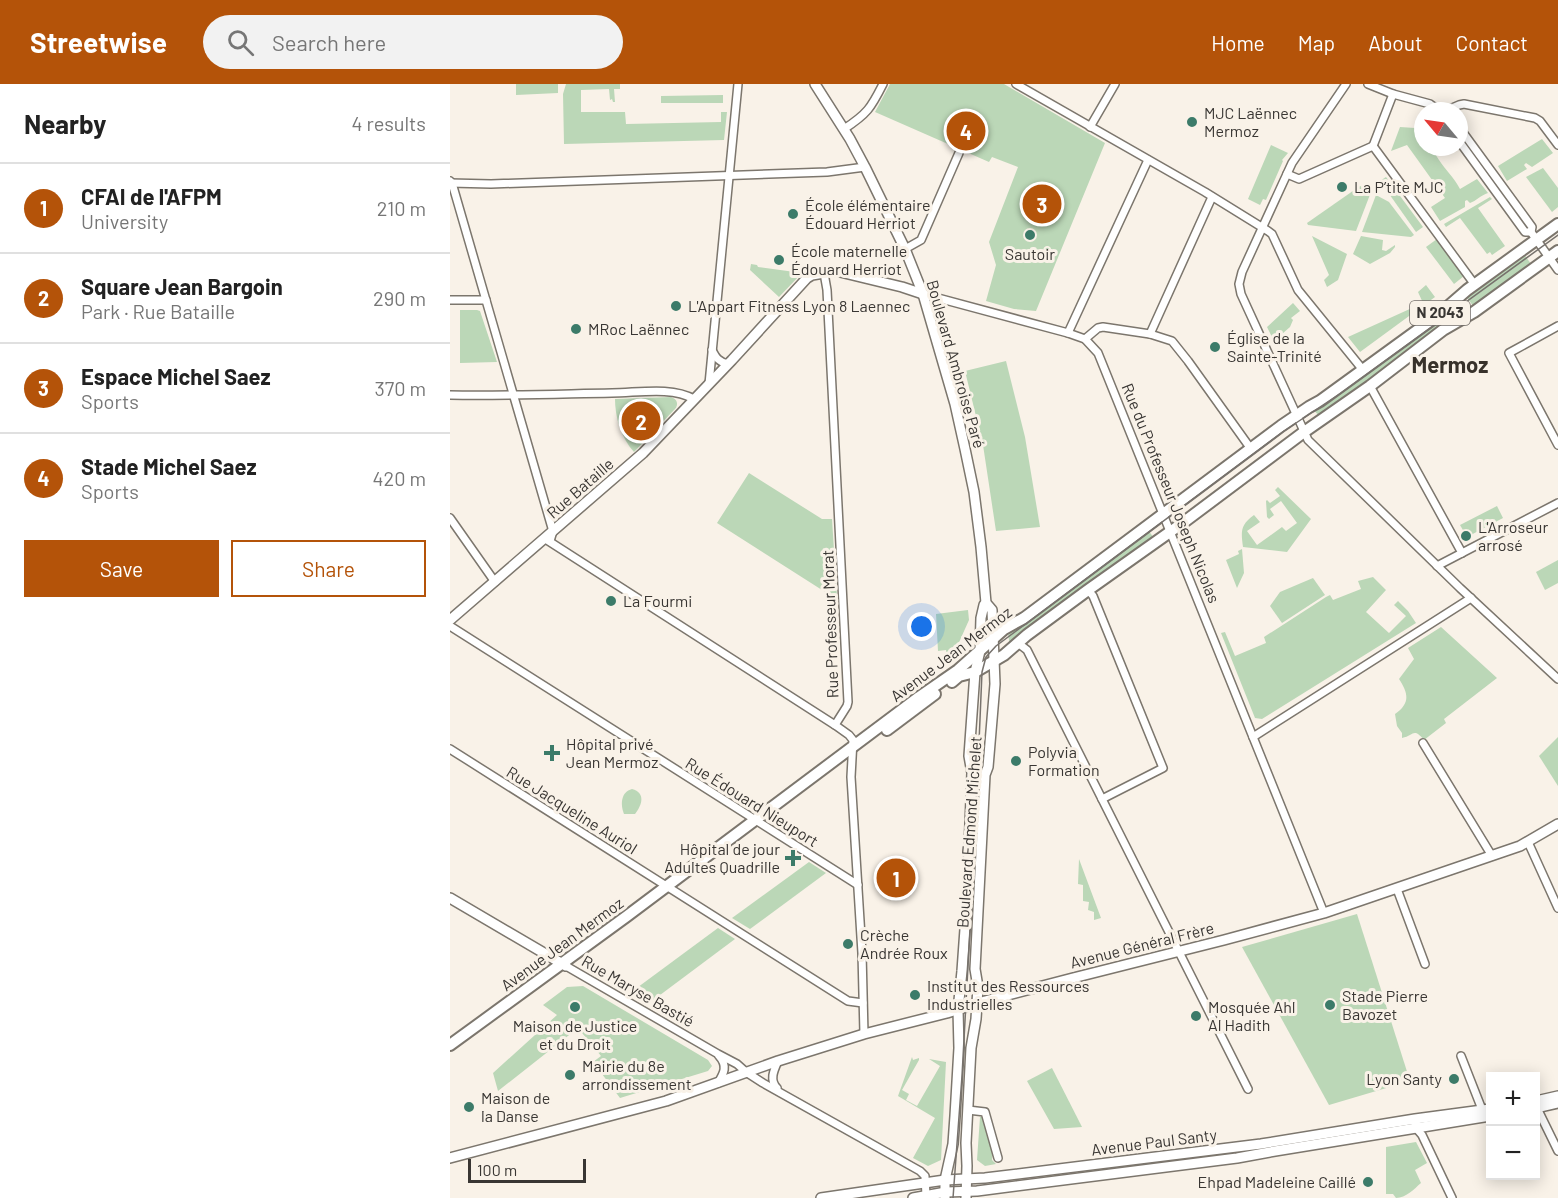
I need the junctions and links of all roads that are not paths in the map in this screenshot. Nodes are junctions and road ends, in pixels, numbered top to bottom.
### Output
1 (738, 84) edge
2 (816, 84) edge
3 (883, 84) edge
4 (1016, 84) edge
5 (1115, 84) edge
6 (1346, 84) edge
7 (1368, 84) edge
8 (1393, 94) junction
9 (1425, 102) edge
10 (1468, 105) edge
11 (1090, 127) junction
12 (844, 129) junction
13 (1468, 141) edge
14 (1558, 145) edge
15 (1373, 146) junction
16 (1468, 152) edge
17 (958, 153) dead end
18 (1148, 160) junction
19 (865, 167) junction
20 (1287, 174) junction
21 (729, 175) junction
22 (451, 182) edge
23 (1500, 189) junction
24 (1212, 196) junction
25 (1558, 224) edge
26 (1263, 226) junction
27 (1534, 236) junction
28 (905, 249) junction
29 (1554, 254) edge
30 (1558, 270) edge
31 (824, 273) junction
32 (1475, 285) junction
33 (923, 294) junction
34 (450, 300) edge
35 (486, 300) junction
36 (1558, 326) edge
37 (1068, 333) junction
38 (1150, 334) junction
39 (1085, 339) junction
40 (712, 350) junction
41 (728, 364) junction
42 (1363, 370) junction
43 (709, 384) junction
44 (1370, 386) junction
45 (450, 395) edge
46 (513, 396) junction
47 (694, 399) junction
48 (1294, 410) junction
49 (1304, 432) junction
50 (1558, 445) edge
51 (1251, 449) junction
52 (1558, 503) edge
53 (1162, 514) junction
54 (450, 518) edge
55 (1169, 531) junction
56 (549, 537) junction
57 (1462, 553) junction
58 (1437, 566) junction
59 (495, 582) junction
60 (1088, 590) junction
61 (1471, 598) junction
62 (986, 603) junction
63 (450, 620) edge
64 (450, 626) edge
65 (993, 638) junction
66 (1018, 643) junction
67 (980, 651) junction
68 (994, 662) junction
69 (975, 672) junction
70 (1558, 679) edge
71 (836, 725) junction
72 (1253, 737) junction
73 (1423, 743) dead end
74 (450, 749) edge
75 (853, 751) junction
76 (1102, 799) junction
77 (759, 822) junction
78 (1558, 824) edge
79 (1528, 842) junction
80 (1492, 856) junction
81 (858, 885) junction
82 (669, 888) junction
83 (1397, 889) junction
84 (450, 898) edge
85 (1558, 908) edge
86 (1324, 913) junction
87 (1178, 951) junction
88 (1425, 964) dead end
89 (564, 965) junction
90 (863, 1003) junction
91 (977, 1004) junction
92 (958, 1010) junction
93 (864, 1034) junction
94 (450, 1045) edge
95 (450, 1052) edge
96 (718, 1054) junction
97 (1461, 1056) dead end
98 (778, 1061) junction
99 (746, 1072) junction
100 (718, 1083) junction
101 (1248, 1089) dead end
102 (1558, 1096) edge
103 (788, 1097) junction
104 (1540, 1100) edge
105 (1558, 1104) edge
106 (1540, 1106) edge
107 (968, 1110) junction
108 (1486, 1111) edge
109 (1486, 1113) edge
110 (1540, 1115) edge
111 (1416, 1123) junction
112 (1558, 1151) edge
113 (450, 1158) edge
114 (998, 1158) dead end
115 (1044, 1170) junction
116 (967, 1179) junction
117 (945, 1180) junction
118 (926, 1183) junction
119 (1042, 1183) junction
120 (946, 1195) edge
121 (966, 1195) edge
122 (926, 1196) junction
123 (821, 1198) edge
124 (913, 1198) edge
125 (1452, 1198) edge

1 - 21 street
2 - 12 street, Boulevard Ambroise Paré
3 - 12 street
4 - 11 street
5 - 11 street
6 - 20 street
7 - 8 street
8 - 9 street
8 - 15 street
10 - 14 street
11 - 18 street
12 - 19 street, Boulevard Ambroise Paré
13 - 23 street
15 - 20 street
15 - 32 street
16 - 23 street
17 - 28 street
18 - 24 street
18 - 37 street
19 - 21 street
19 - 28 street, Boulevard Ambroise Paré
20 - 26 street
21 - 22 street
21 - 40 street
22 - 35 street
23 - 27 street
24 - 26 street
24 - 38 street
25 - 27 main road, Avenue Jean Mermoz / N 2043
26 - 42 street
26 - 48 street
27 - 29 street
27 - 32 main road, Avenue Jean Mermoz / N 2043
28 - 33 street, Boulevard Ambroise Paré
29 - 30 street
29 - 44 main road, Avenue Jean Mermoz / N 2043
31 - 33 street
31 - 41 street, Rue Bataille
31 - 71 street, Rue Professeur Morat
32 - 42 main road, Avenue Jean Mermoz / N 2043
33 - 37 street
33 - 62 street, Boulevard Ambroise Paré
34 - 35 street
35 - 46 street
36 - 50 street
37 - 39 street
38 - 39 street
38 - 51 street
39 - 53 street, Rue du Professeur Joseph Nicolas
40 - 41 street
40 - 43 street
41 - 43 street, Rue Bataille
42 - 48 main road, Avenue Jean Mermoz / N 2043
43 - 47 street, Rue Bataille
44 - 49 main road, Avenue Jean Mermoz / N 2043
44 - 57 street
45 - 46 street
46 - 47 street
46 - 56 street
47 - 56 street, Rue Bataille
48 - 49 street
48 - 51 main road, Avenue Jean Mermoz
49 - 55 main road, Avenue Jean Mermoz
49 - 58 street
51 - 53 main road, Avenue Jean Mermoz
52 - 57 street
53 - 55 street, Rue du Professeur Joseph Nicolas
53 - 65 main road, Avenue Jean Mermoz
54 - 59 street
55 - 60 main road, Avenue Jean Mermoz
55 - 72 street, Rue du Professeur Joseph Nicolas
56 - 59 street, Rue Bataille
56 - 71 street
57 - 58 street
58 - 61 street
59 - 63 street, Rue Bataille
60 - 66 main road, Avenue Jean Mermoz
60 - 76 street
61 - 70 street
61 - 72 street
62 - 65 street, Boulevard Ambroise Paré
62 - 67 street, Boulevard Ambroise Paré
64 - 77 street, Rue Édouard Nieuport
65 - 67 main road, Avenue Jean Mermoz
65 - 68 street, Boulevard Edmond Michelet
66 - 68 main road, Avenue Jean Mermoz
66 - 76 street
67 - 69 street, Boulevard Edmond Michelet
67 - 75 main road, Avenue Jean Mermoz
68 - 69 main road, Avenue Jean Mermoz
68 - 91 street, Boulevard Edmond Michelet
69 - 75 main road, Avenue Jean Mermoz
69 - 92 street, Boulevard Edmond Michelet
71 - 75 street
72 - 86 street, Rue du Professeur Joseph Nicolas
73 - 80 street
74 - 82 street, Rue Jacqueline Auriol
75 - 77 main road, Avenue Jean Mermoz
75 - 81 street
76 - 87 street
77 - 81 street, Rue Édouard Nieuport
77 - 82 main road, Avenue Jean Mermoz
78 - 79 street, Avenue Général Frère
79 - 80 street, Avenue Général Frère
79 - 85 street
80 - 83 street, Avenue Général Frère
81 - 90 street
82 - 89 main road, Avenue Jean Mermoz
82 - 90 street, Rue Jacqueline Auriol
83 - 86 street, Avenue Général Frère
83 - 88 street
84 - 89 street, Rue Maryse Bastié
86 - 87 street, Avenue Général Frère
87 - 91 street, Avenue Général Frère
87 - 101 street
89 - 94 main road, Avenue Jean Mermoz
89 - 95 main road, Avenue Jean Mermoz
89 - 96 street, Rue Maryse Bastié
90 - 93 street
91 - 92 street, Avenue Général Frère
91 - 107 street, Boulevard Edmond Michelet
92 - 93 street, Avenue Général Frère
92 - 117 street, Boulevard Edmond Michelet
93 - 98 street, Avenue Général Frère
96 - 99 street, Rue Maryse Bastié
96 - 100 street
97 - 108 street
98 - 99 street, Avenue Général Frère
98 - 103 street, Rue Maryse Bastié
99 - 100 street, Avenue Général Frère
99 - 103 street, Rue Maryse Bastié
100 - 113 street, Avenue Général Frère
102 - 104 street
103 - 118 street, Rue Maryse Bastié
105 - 106 street
107 - 114 street
107 - 116 street, Boulevard Edmond Michelet
109 - 111 street, Avenue Paul Santy
110 - 112 street
111 - 115 street, Avenue Paul Santy
111 - 119 street, Avenue Paul Santy
111 - 125 street
115 - 116 street, Avenue Paul Santy
115 - 119 street
116 - 117 street, Avenue Paul Santy
116 - 121 street, Boulevard Edmond Michelet
117 - 118 street, Avenue Paul Santy
117 - 120 street, Boulevard Edmond Michelet
118 - 122 street
118 - 123 street, Avenue Paul Santy
119 - 121 street, Avenue Paul Santy
120 - 121 street, Avenue Paul Santy
120 - 122 street, Avenue Paul Santy
122 - 124 street, Avenue Paul Santy

